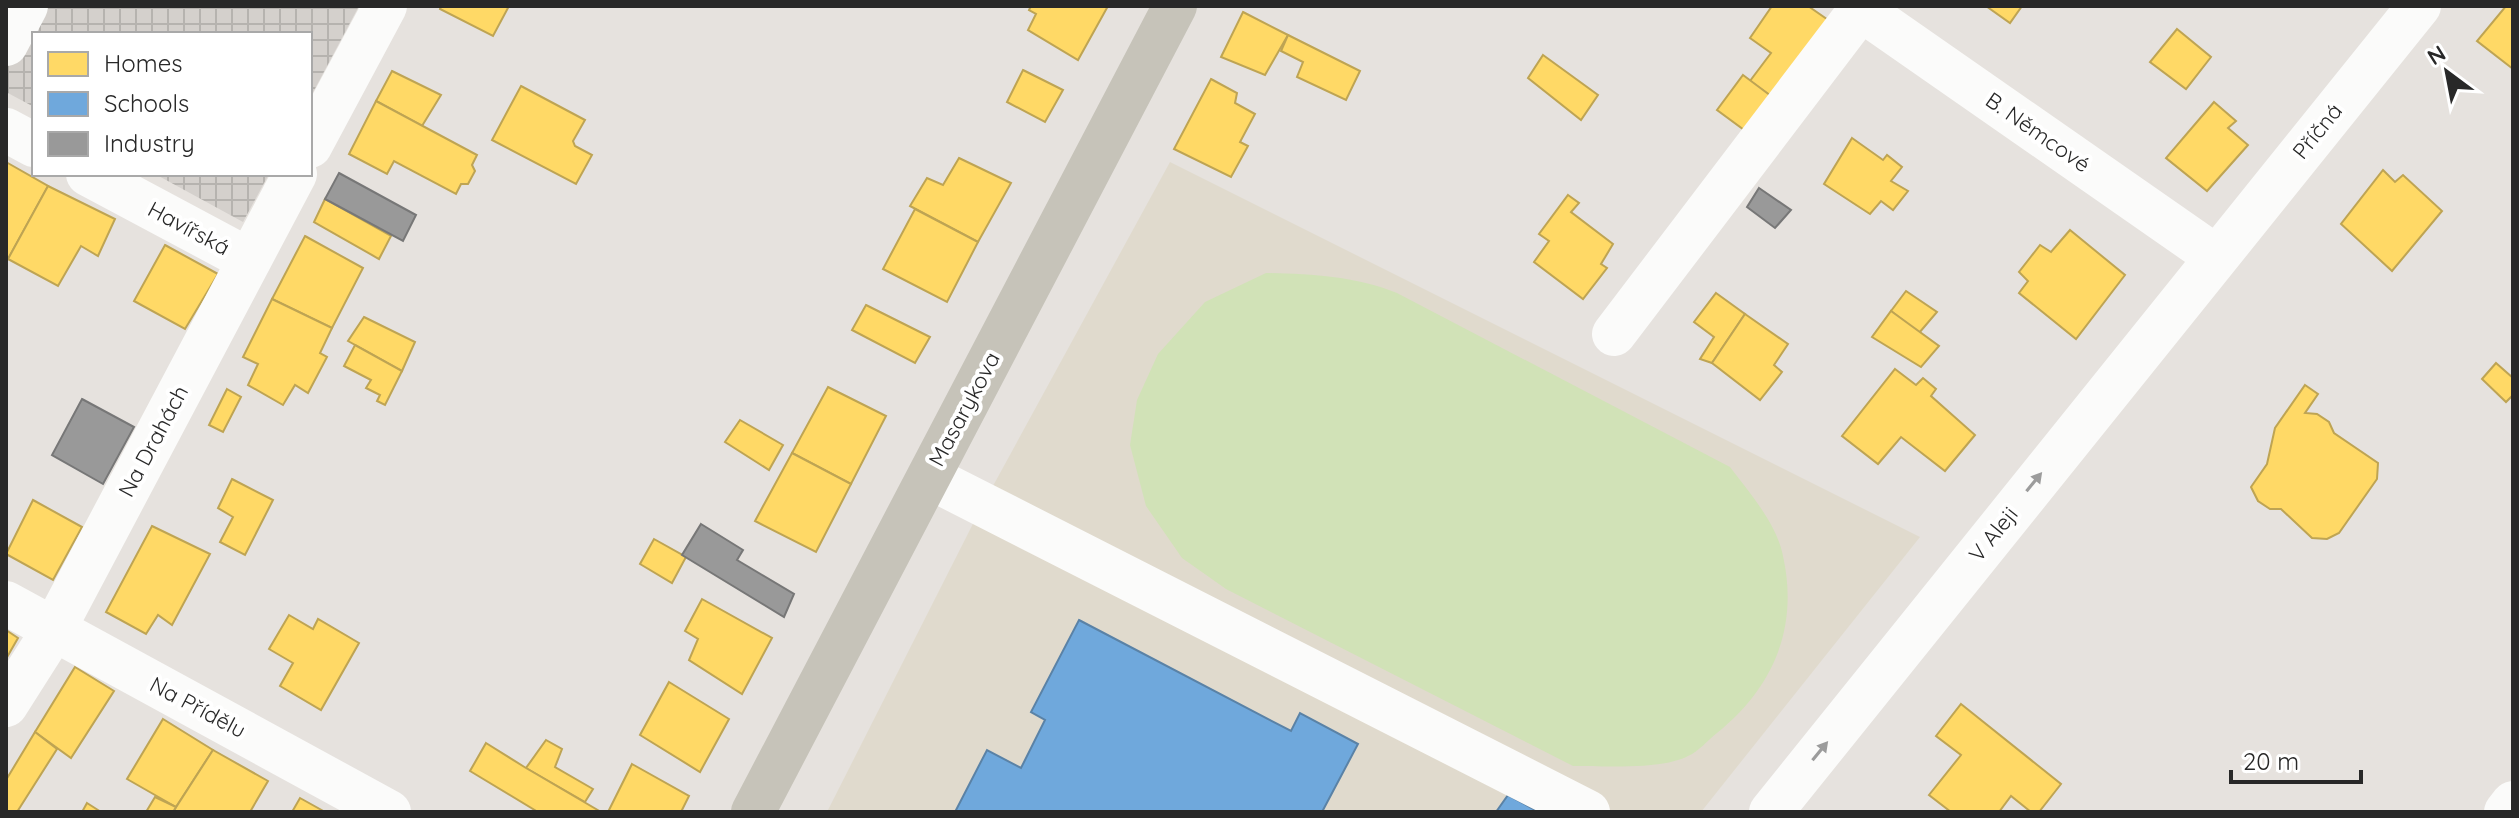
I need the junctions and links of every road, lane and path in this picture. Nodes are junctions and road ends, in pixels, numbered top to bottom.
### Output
1 (26, 6) edge
2 (385, 6) edge
3 (1175, 6) edge
4 (2419, 6) edge
5 (1858, 8) edge
6 (6, 44) edge
7 (6, 130) edge
8 (312, 142) edge
9 (32, 144) edge
10 (92, 176) edge
11 (294, 176) edge
12 (2215, 256) junction
13 (249, 260) junction
14 (1614, 334) dead end
15 (929, 477) junction
16 (6, 603) edge
17 (53, 631) junction
18 (6, 705) edge
19 (2513, 803) edge
20 (389, 812) edge
21 (753, 812) edge
22 (1588, 812) edge
23 (1771, 812) edge
24 (2506, 812) edge

1 - 6 street
2 - 8 street
3 - 15 main road, Masarykova
4 - 12 street, Příčná
5 - 12 street, B. Němcové
5 - 14 street, B. Němcové
7 - 9 street
10 - 13 street, Havířská
11 - 13 street, Na Drahách
23 -> 12 street, V Aleji
13 - 17 street, Na Drahách
15 - 21 main road, Masarykova
15 - 22 street
16 - 17 street, Na Přídělu
17 - 18 street, Na Drahách
17 - 20 street, Na Přídělu
19 - 24 street

